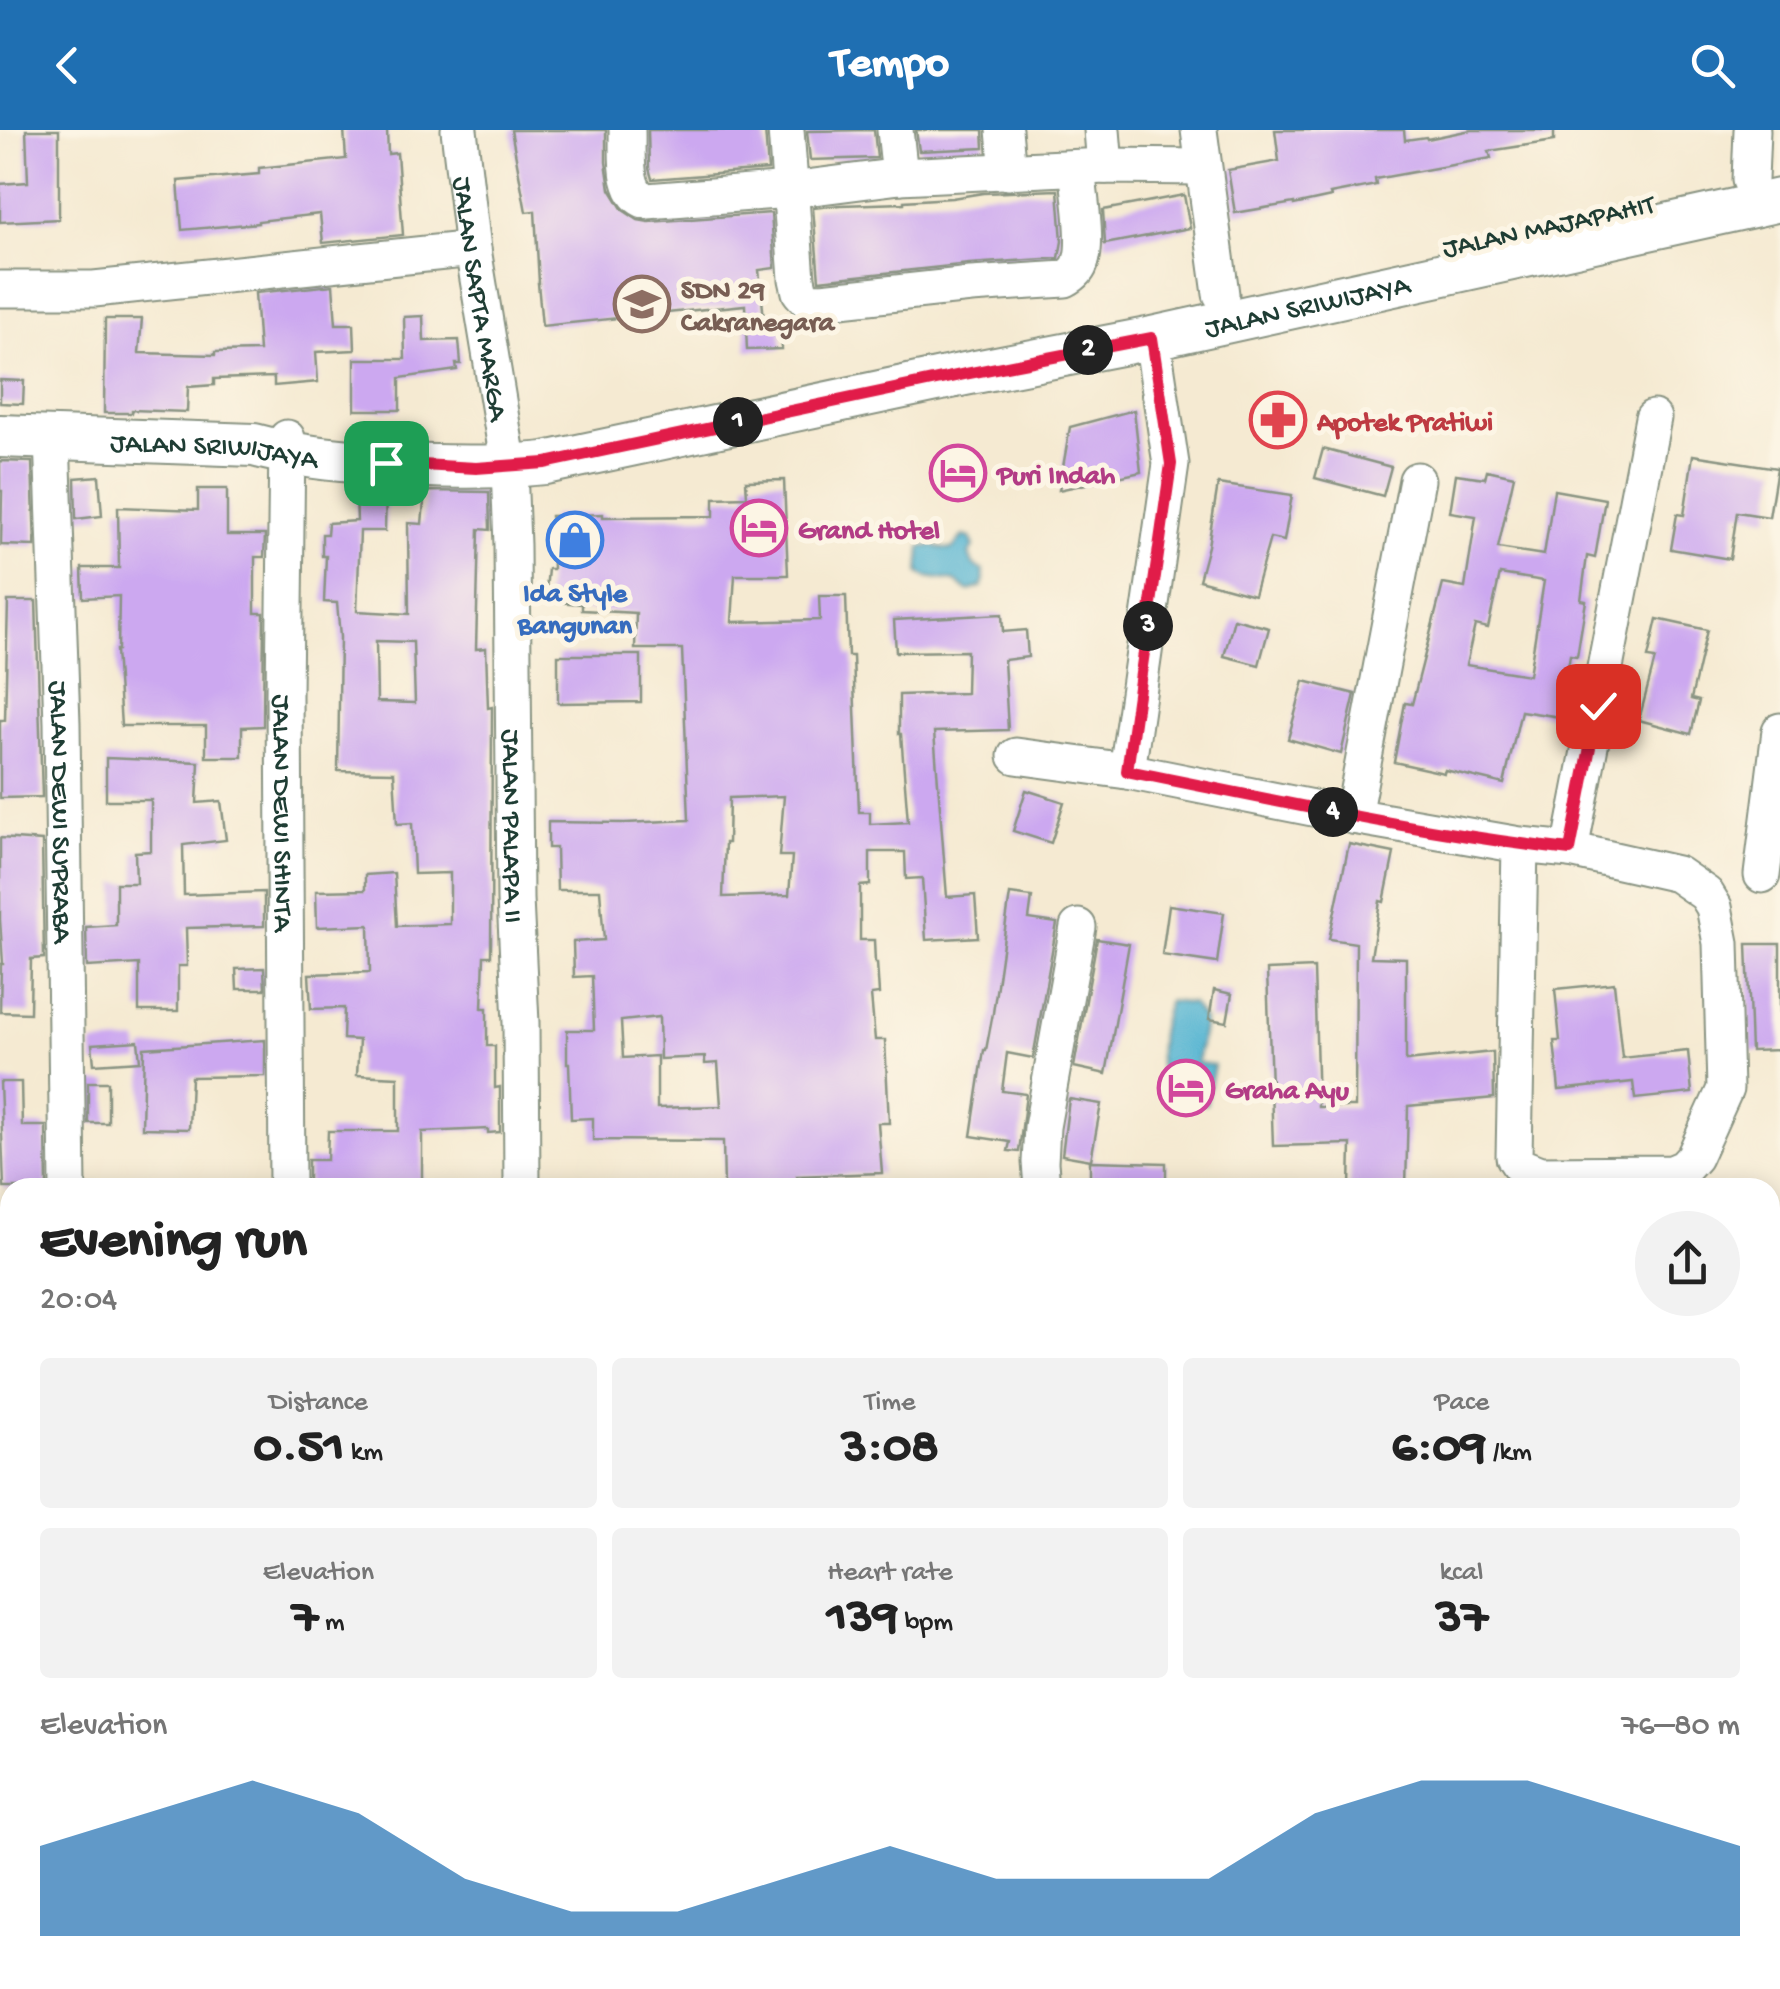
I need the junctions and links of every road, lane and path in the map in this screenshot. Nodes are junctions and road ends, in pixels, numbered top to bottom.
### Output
1 (459, 130) edge
2 (627, 130) edge
3 (786, 130) edge
4 (895, 130) edge
5 (1004, 130) edge
6 (1102, 130) edge
7 (1199, 130) edge
8 (1752, 130) edge
9 (1091, 167) junction
10 (1202, 167) junction
11 (1008, 172) junction
12 (900, 176) junction
13 (1770, 184) edge
14 (790, 190) junction
15 (473, 249) junction
16 (1476, 253) junction
17 (0, 289) edge
18 (1221, 294) junction
19 (1152, 338) junction
20 (1653, 418) dead end
21 (0, 436) edge
22 (52, 437) junction
23 (276, 446) junction
24 (507, 455) junction
25 (1417, 480) dead end
26 (1780, 732) edge
27 (1016, 756) dead end
28 (1127, 771) junction
29 (1353, 816) junction
30 (1520, 844) junction
31 (1570, 850) junction
32 (1769, 855) edge
33 (1078, 927) dead end
34 (68, 1178) edge
35 (287, 1178) edge
36 (522, 1178) edge
37 (1041, 1178) edge

1 - 15 street, JALAN SAPTA MARGA
2 - 14 street
3 - 14 street
4 - 12 street
5 - 11 street
6 - 9 street
7 - 10 street
8 - 13 street
9 - 10 street
9 - 11 street
9 - 14 street
10 - 18 street
11 - 12 street
12 - 14 street
13 - 16 main road, JALAN MAJAPAHIT
15 - 17 street
15 - 24 street, JALAN SAPTA MARGA
16 - 18 main road, JALAN MAJAPAHIT
16 - 19 main road, JALAN SRIWIJAYA
18 - 24 main road, JALAN MAJAPAHIT
19 - 24 main road, JALAN SRIWIJAYA
19 - 28 street
20 - 31 street
21 - 22 main road, JALAN SRIWIJAYA
22 - 23 main road, JALAN SRIWIJAYA
22 - 34 street, JALAN DEWI SUPRABA
23 - 24 main road, JALAN MAJAPAHIT
23 - 35 street, JALAN DEWI SHINTA
24 - 36 street, JALAN PALAPA II
25 - 29 street
26 - 32 street
27 - 28 street
28 - 29 street
29 - 30 street
30 - 31 street
30 - 31 street
33 - 37 street

